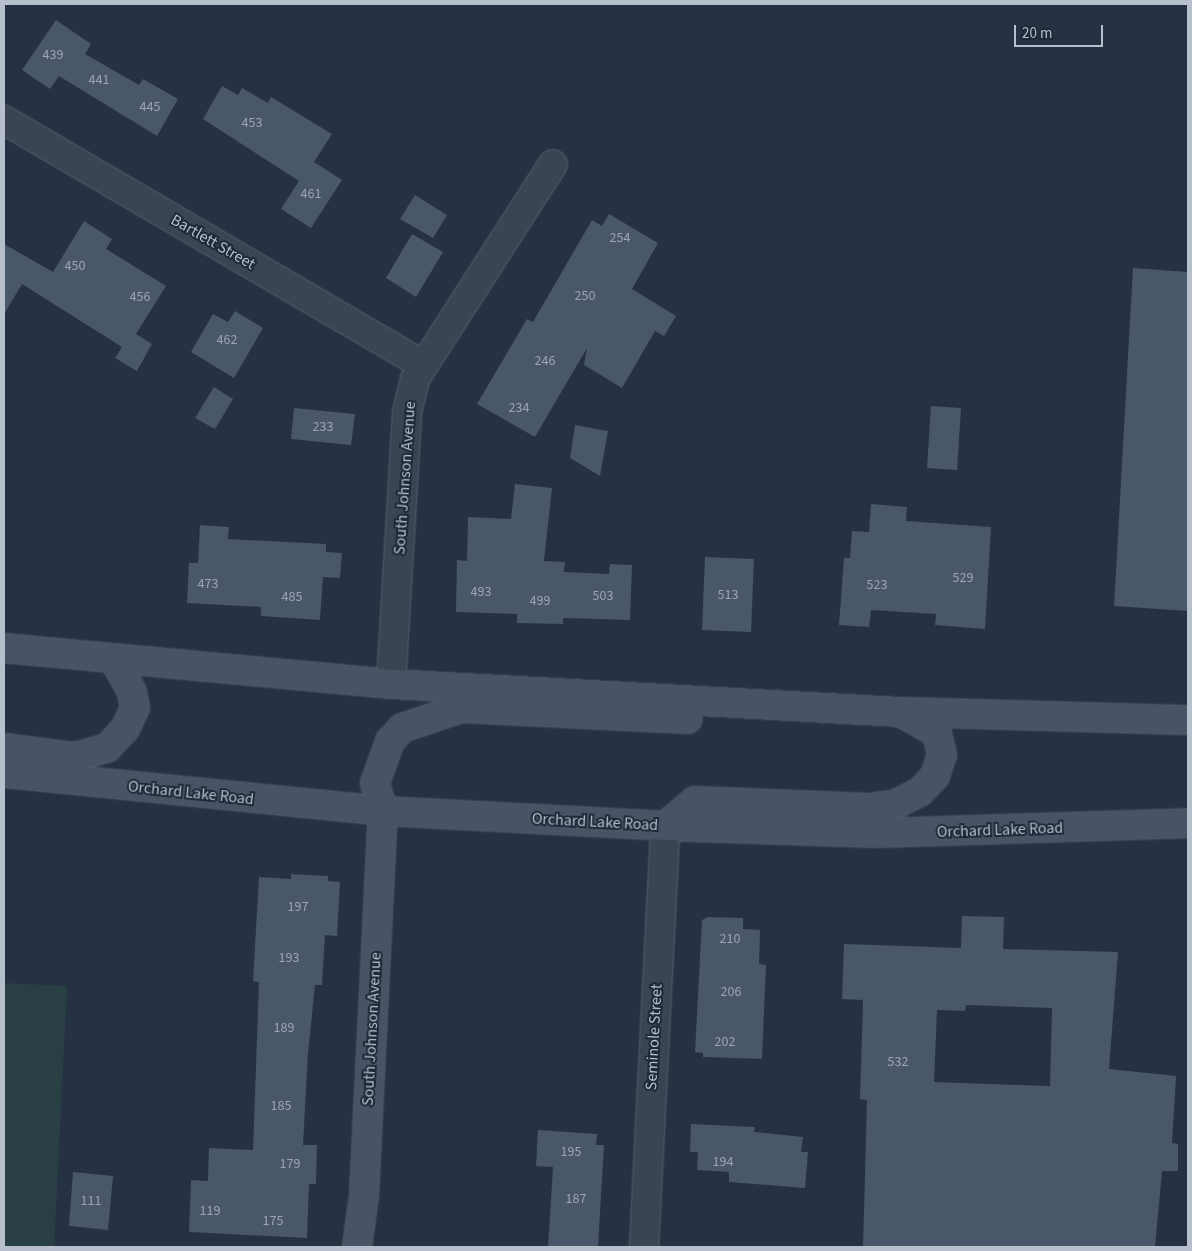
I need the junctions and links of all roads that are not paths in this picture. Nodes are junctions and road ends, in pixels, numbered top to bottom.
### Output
1 (4, 120) edge
2 (554, 164) dead end
3 (422, 364) junction
4 (4, 648) edge
5 (114, 660) junction
6 (391, 684) junction
7 (803, 707) junction
8 (899, 712) junction
9 (1188, 720) edge
10 (4, 748) edge
11 (4, 773) edge
12 (383, 810) junction
13 (1188, 823) edge
14 (665, 826) junction
15 (357, 1247) edge
16 (644, 1247) edge

1 - 3 street, Bartlett Street
2 - 3 street, South Johnson Avenue
3 - 6 street, South Johnson Avenue
4 - 5 main road
5 - 6 main road
5 - 10 main road
6 - 7 main road
7 - 8 main road
7 - 12 main road, South Johnson Avenue
8 - 9 main road
8 - 14 main road
11 - 12 main road, Orchard Lake Road
12 - 14 main road, Orchard Lake Road
12 - 15 main road, South Johnson Avenue
13 - 14 main road, Orchard Lake Road
14 - 16 street, Seminole Street

